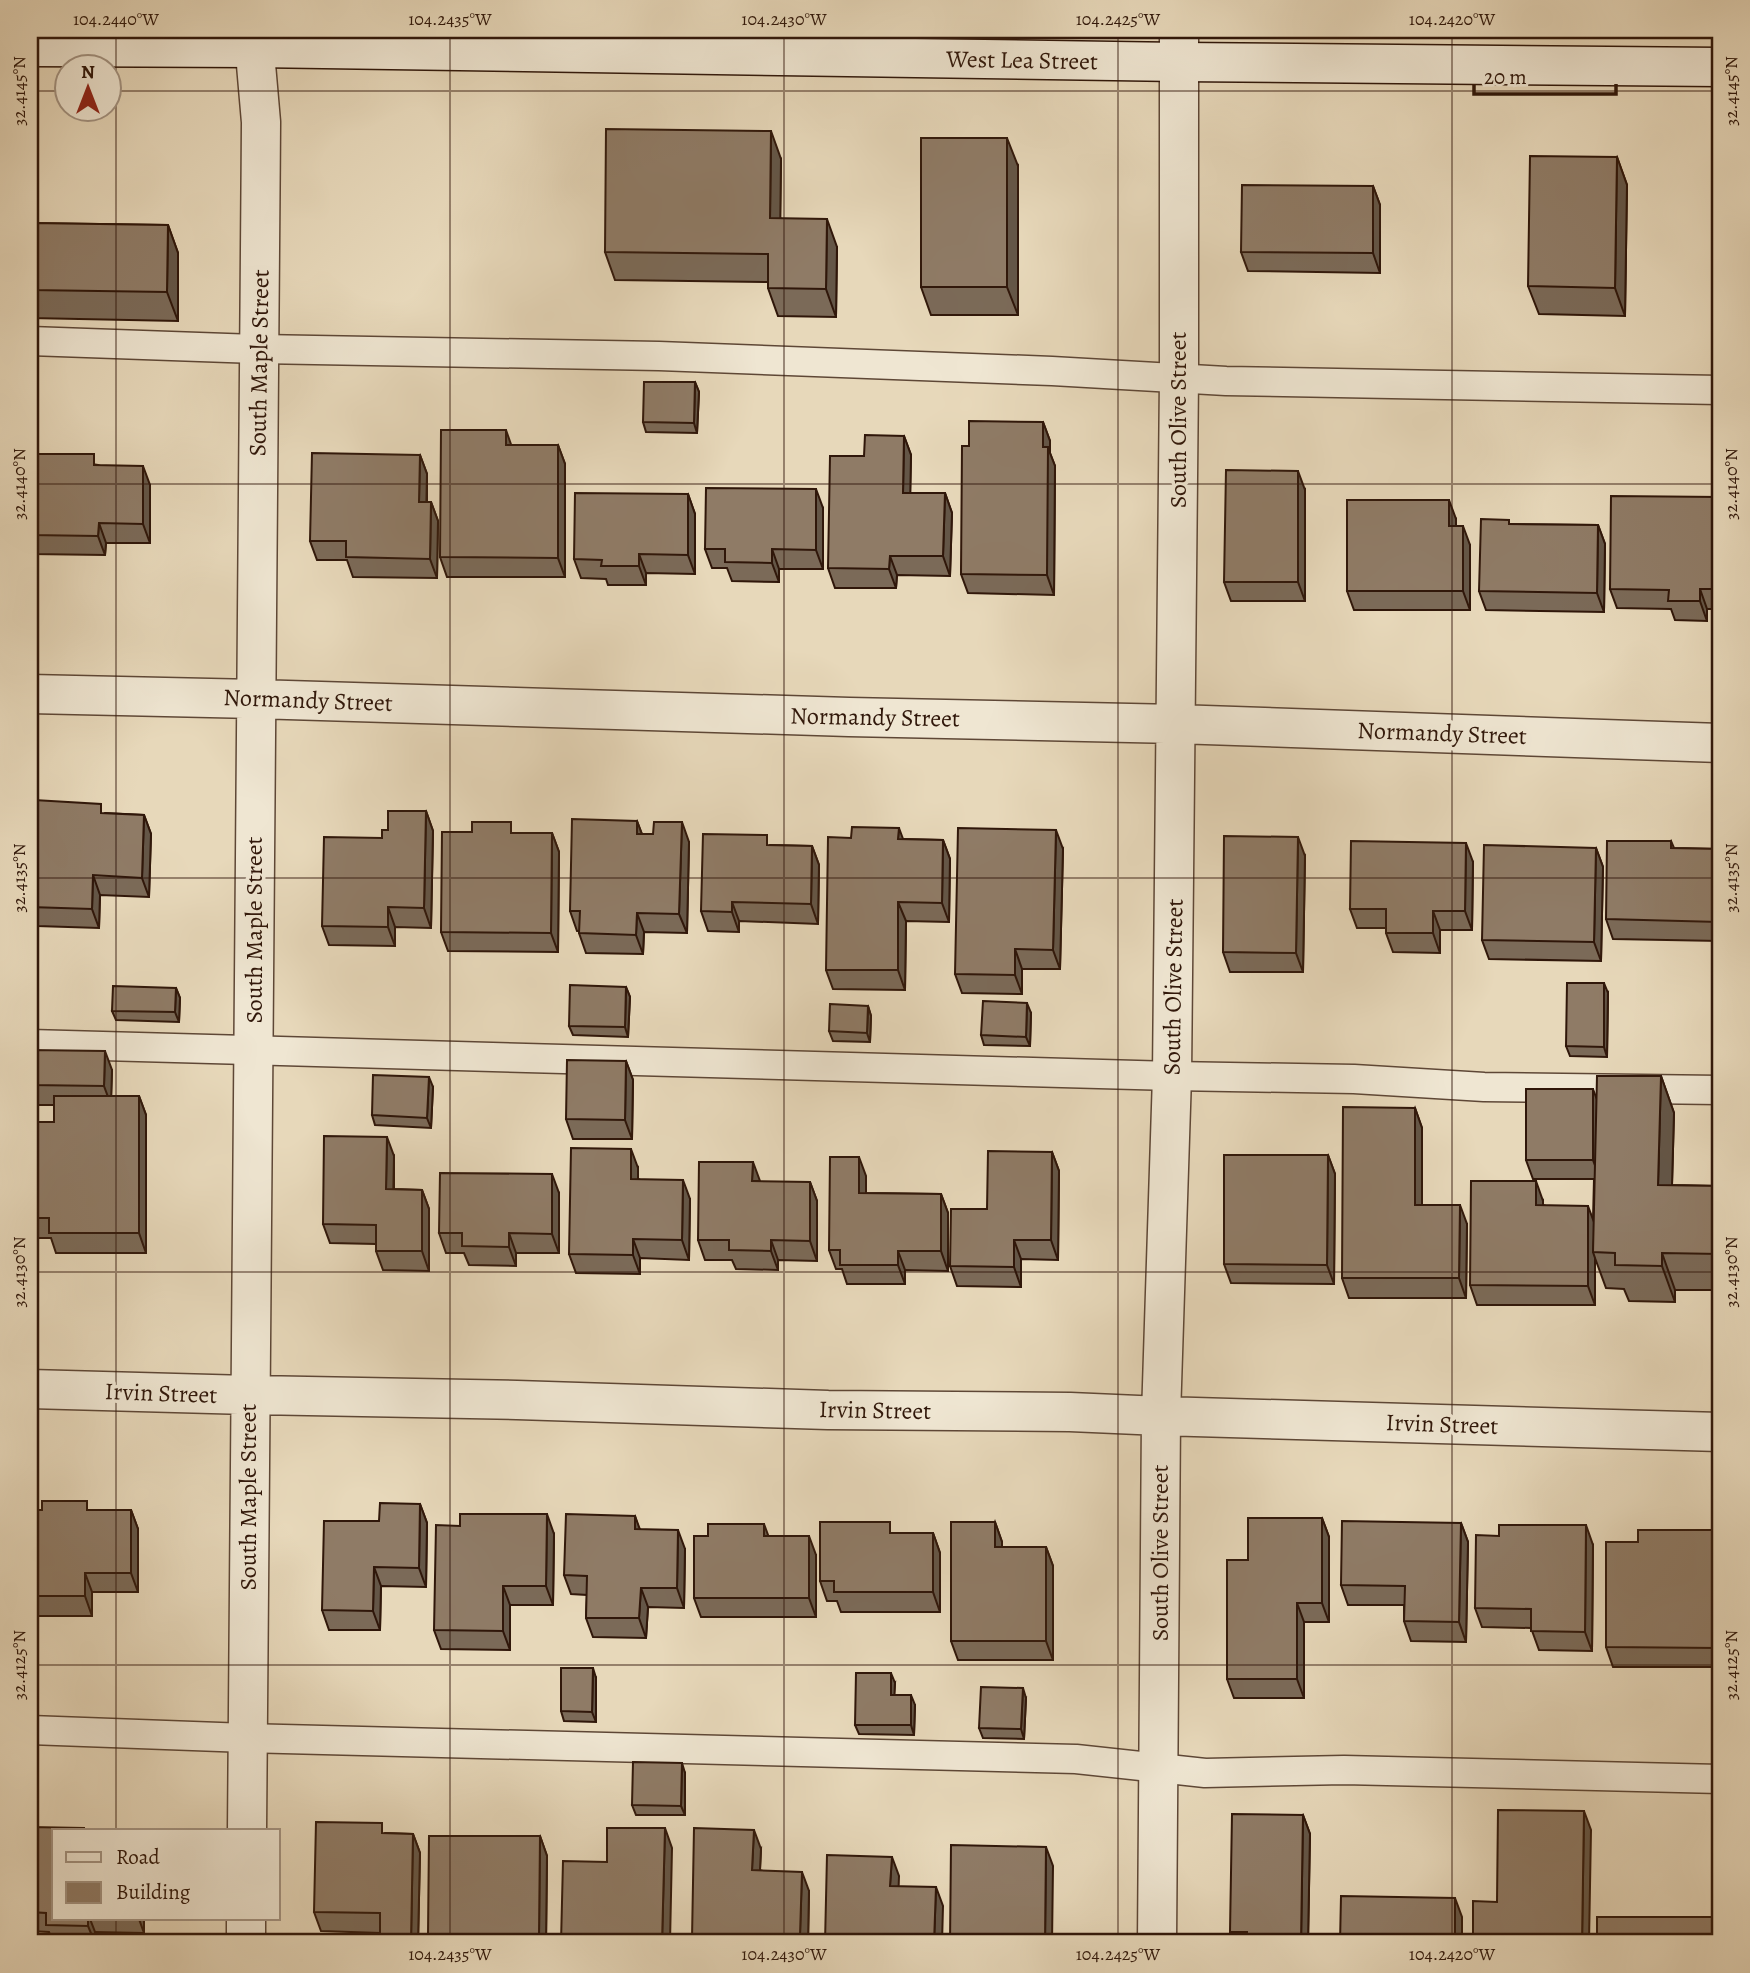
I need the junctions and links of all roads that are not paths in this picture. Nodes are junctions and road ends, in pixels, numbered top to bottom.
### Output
1 (254, 39) edge
2 (1179, 46) edge
3 (30, 47) edge
4 (1720, 67) edge
5 (30, 341) edge
6 (259, 349) junction
7 (1179, 377) junction
8 (1720, 390) edge
9 (30, 694) edge
10 (255, 698) junction
11 (1176, 724) junction
12 (1720, 743) edge
13 (30, 1044) edge
14 (253, 1049) junction
15 (1172, 1076) junction
16 (1720, 1090) edge
17 (30, 1389) edge
18 (248, 1395) junction
19 (1161, 1416) junction
20 (1720, 1432) edge
21 (30, 1730) edge
22 (247, 1738) junction
23 (1159, 1769) junction
24 (1720, 1779) edge
25 (247, 1829) edge
26 (246, 1920) edge
27 (246, 1943) edge
28 (1157, 1943) edge

1 - 2 street, West Lea Street
1 - 3 street, West Lea Street
1 - 6 street, South Maple Street
2 - 4 street, West Lea Street
2 - 7 street, South Olive Street
5 - 6 lane
6 - 7 lane
6 - 10 street, South Maple Street
7 - 8 lane
7 - 11 street, South Olive Street
9 - 10 street, Normandy Street
10 - 11 street, Normandy Street
10 - 14 street, South Maple Street
11 - 12 street, Normandy Street
11 - 15 street, South Olive Street
13 - 14 lane
14 - 15 lane
14 - 18 street, South Maple Street
15 - 16 lane
15 - 19 street, South Olive Street
17 - 18 street, Irvin Street
18 - 19 street, Irvin Street
18 - 22 street, South Maple Street
19 - 20 street, Irvin Street
19 - 23 street, South Olive Street
21 - 22 lane
22 - 23 lane
22 - 25 street, South Maple Street
23 - 24 lane
23 - 28 street, South Olive Street
26 - 27 street

